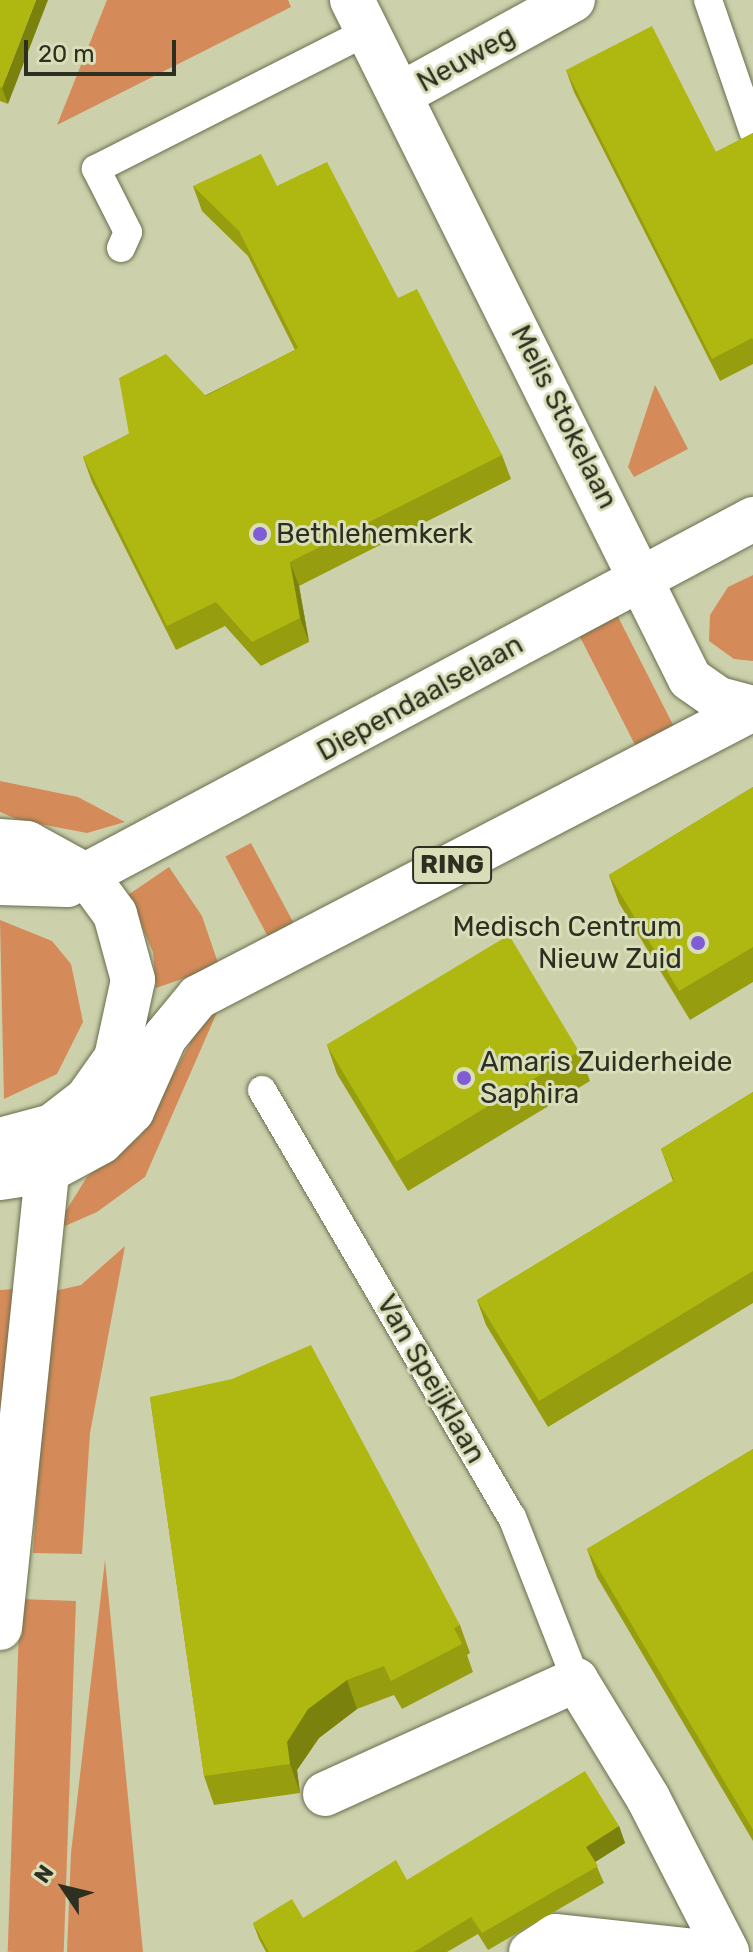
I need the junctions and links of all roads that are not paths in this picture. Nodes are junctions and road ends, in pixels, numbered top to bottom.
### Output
1 (573, 0) edge
2 (708, 0) edge
3 (360, 15) edge
4 (401, 94) junction
5 (753, 131) edge
6 (121, 248) dead end
7 (753, 519) edge
8 (640, 577) junction
9 (753, 708) edge
10 (0, 841) edge
11 (87, 876) junction
12 (0, 883) edge
13 (262, 1090) dead end
14 (52, 1126) junction
15 (0, 1140) edge
16 (47, 1171) junction
17 (0, 1178) edge
18 (0, 1628) edge
19 (576, 1680) junction
20 (325, 1794) dead end
21 (542, 1944) edge
22 (705, 1952) edge
23 (727, 1952) edge

1 - 4 main road, Neuweg
2 - 5 lane
3 - 4 main road, Melis Stokelaan
3 - 6 lane
4 - 8 main road, Melis Stokelaan
7 - 8 main road, Diependaalselaan
8 - 9 main road, Melis Stokelaan
8 - 11 main road, Diependaalselaan
9 - 16 main road, RING
10 - 11 main road
11 - 12 main road, Diependaalselaan
11 - 14 main road
13 - 19 lane, Van Speijklaan
14 - 15 main road
14 - 16 main road
16 - 17 main road, RING
16 - 18 main road
19 - 20 main road
19 - 23 main road, Van Speijklaan
21 - 22 main road

